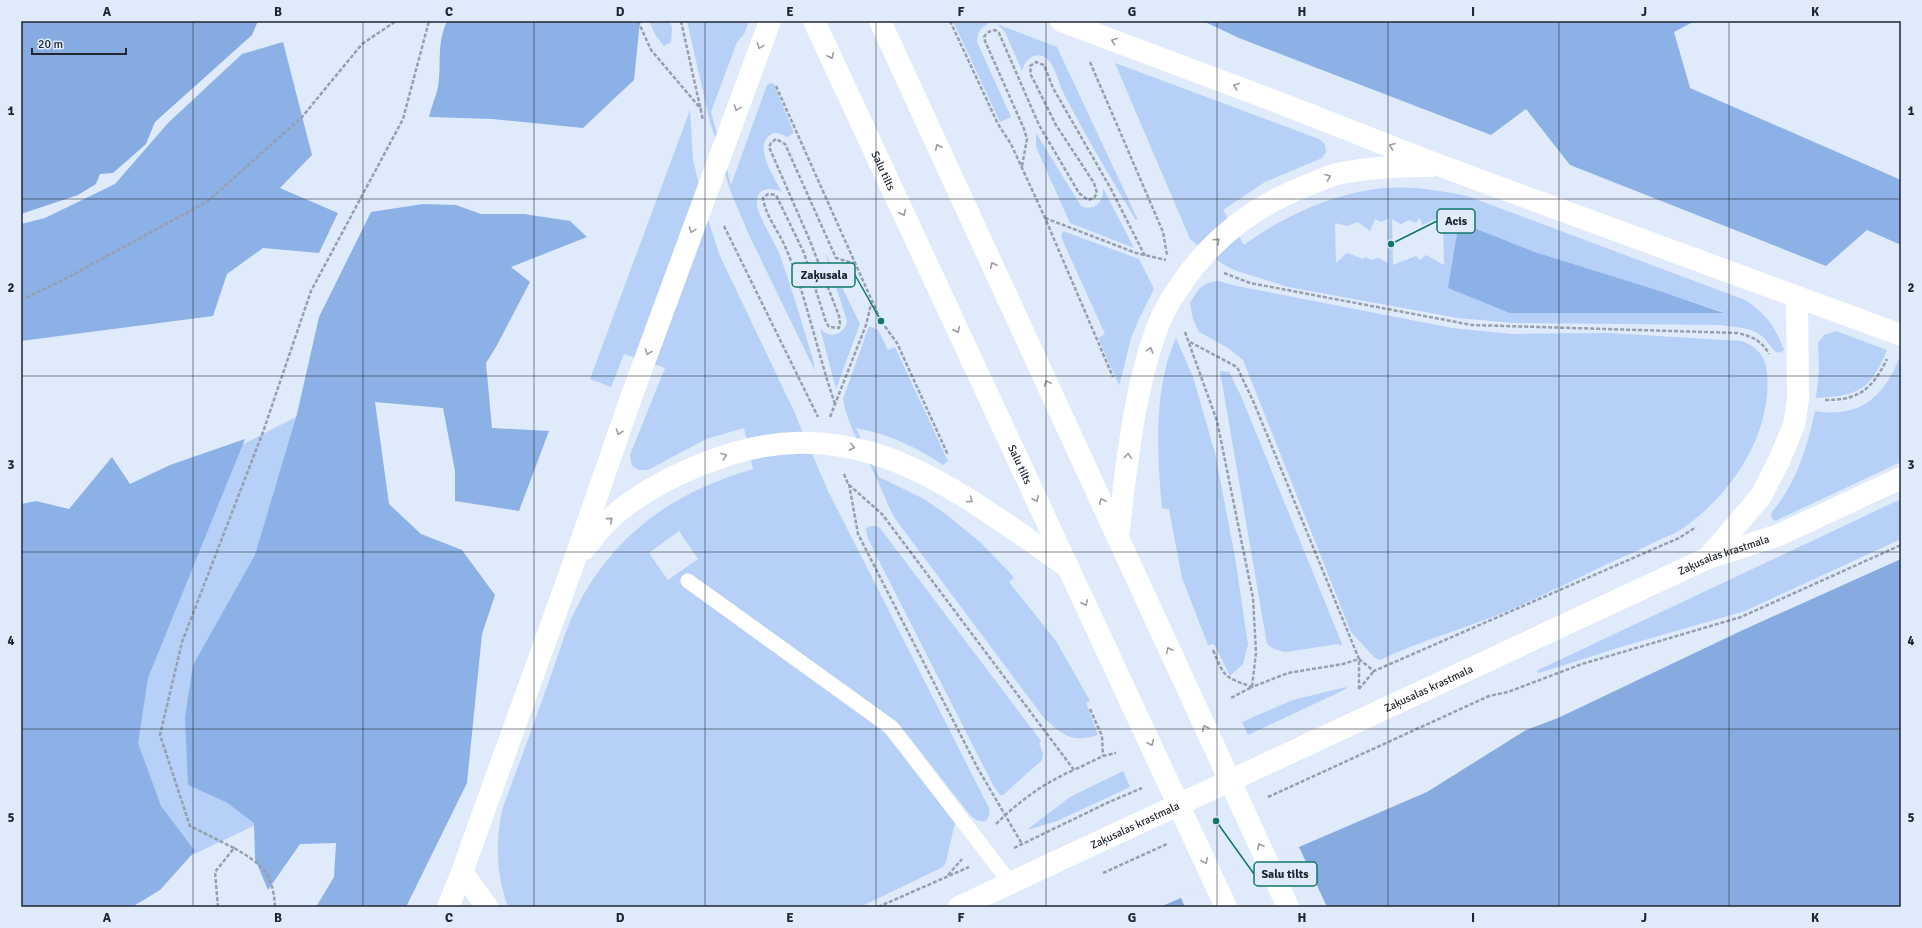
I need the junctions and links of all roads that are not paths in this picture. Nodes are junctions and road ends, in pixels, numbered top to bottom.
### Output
1 (770, 21) edge
2 (814, 21) edge
3 (880, 21) edge
4 (1061, 21) edge
5 (1441, 166) junction
6 (1797, 297) junction
7 (1900, 334) edge
8 (1901, 478) edge
9 (1118, 536) junction
10 (1708, 558) junction
11 (575, 559) junction
12 (1069, 568) junction
13 (688, 581) dead end
14 (462, 872) junction
15 (1011, 884) junction
16 (448, 907) edge
17 (487, 907) edge
18 (959, 907) edge
19 (1226, 907) edge
20 (1288, 907) edge

1 -> 11 main road
2 -> 12 main road, Salu tilts
9 -> 3 main road
5 -> 4 main road
5 - 6 main road
9 -> 5 main road
6 - 7 main road
6 - 10 main road
8 - 10 main road, Zaķusalas krastmala
20 -> 9 main road
10 - 15 main road, Zaķusalas krastmala
11 -> 12 main road
11 - 14 main road
12 -> 19 main road, Salu tilts
13 - 15 lane
14 - 16 main road
14 - 17 main road
15 - 18 main road, Zaķusalas krastmala

